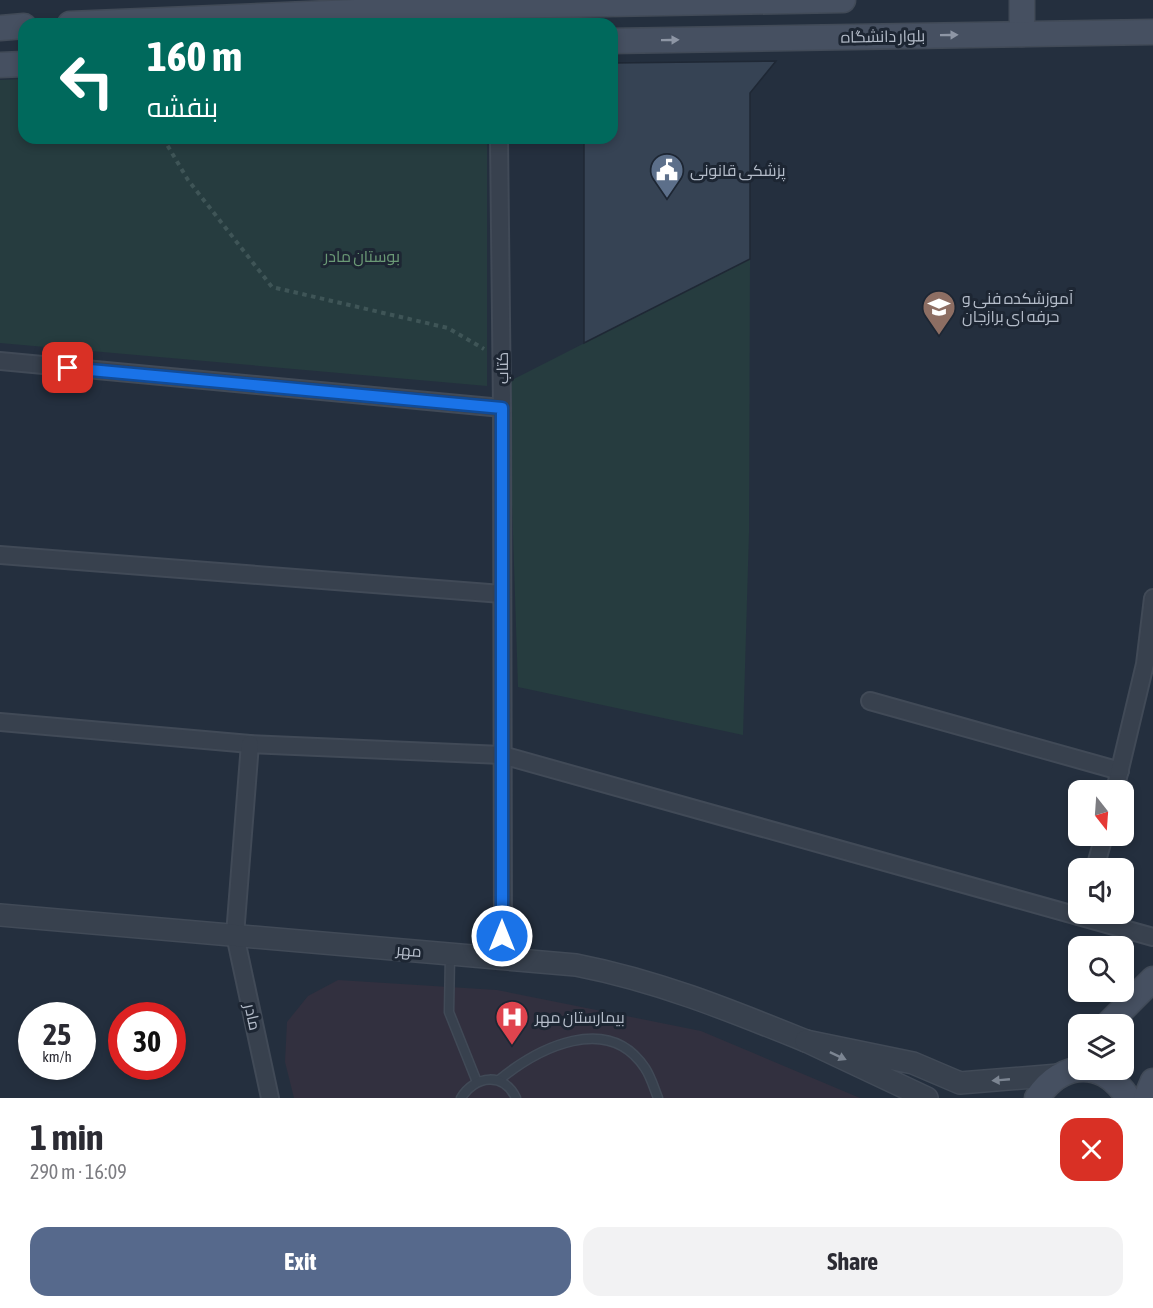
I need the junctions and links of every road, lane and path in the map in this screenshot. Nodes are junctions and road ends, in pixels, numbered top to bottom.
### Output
1 (381, 0) edge
2 (843, 0) edge
3 (1022, 0) edge
4 (491, 3) edge
5 (353, 11) junction
6 (272, 18) edge
7 (18, 26) edge
8 (0, 28) edge
9 (1153, 32) edge
10 (1022, 34) junction
11 (618, 41) edge
12 (18, 64) edge
13 (0, 65) edge
14 (167, 144) edge
15 (499, 144) edge
16 (501, 359) junction
17 (0, 362) edge
18 (502, 408) junction
19 (0, 555) edge
20 (502, 594) junction
21 (1153, 598) edge
22 (1149, 666) edge
23 (870, 701) dead end
24 (0, 722) edge
25 (250, 744) junction
26 (502, 755) junction
27 (1120, 771) junction
28 (1118, 780) edge
29 (1068, 912) edge
30 (0, 915) edge
31 (1110, 924) edge
32 (235, 935) junction
33 (1153, 937) edge
34 (450, 953) junction
35 (503, 958) junction
36 (1153, 979) edge
37 (1118, 1014) edge
38 (806, 1041) junction
39 (1068, 1066) edge
40 (1059, 1075) junction
41 (499, 1080) junction
42 (477, 1082) junction
43 (1153, 1082) edge
44 (270, 1098) edge
45 (461, 1098) edge
46 (516, 1098) edge
47 (657, 1098) edge
48 (927, 1098) edge
49 (1037, 1098) edge
50 (1128, 1098) edge
51 (1146, 1098) edge

1 - 5 street
2 - 4 main road
3 - 10 main road
4 - 5 main road
5 - 6 main road
7 - 8 main road
9 - 10 main road, بلوار دانشگاه
11 -> 10 main road, بلوار دانشگاه
12 - 13 main road
14 - 16 path
15 - 16 street, کتاب
16 - 18 street, کتاب
17 - 18 street
18 - 20 street, کتاب
19 - 20 street
20 - 26 street, کتاب
21 - 22 street
22 - 27 street
23 - 27 street
24 - 25 street
25 - 26 street
25 - 32 street, مادر
26 - 29 street
26 - 35 street, کتاب
27 - 28 street
30 - 32 street, مهر
31 - 33 street
32 - 34 street, مهر
32 - 44 street, مادر
34 - 35 street, مهر
34 - 42 lane
35 - 38 street, مهر
36 - 37 main road
40 -> 38 street
38 -> 48 street
39 - 40 main road
40 - 49 main road
40 - 50 main road
41 - 42 lane
41 - 46 lane
41 - 47 lane
42 - 45 lane
43 - 51 main road

